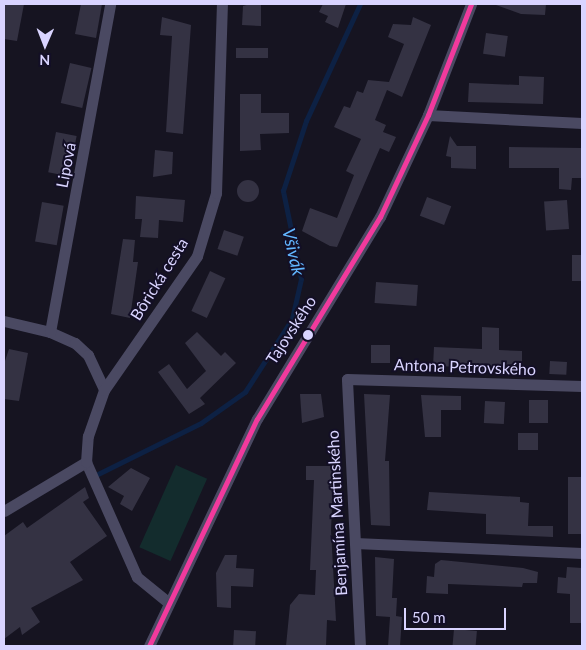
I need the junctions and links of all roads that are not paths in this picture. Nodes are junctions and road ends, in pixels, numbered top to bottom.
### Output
1 (110, 4) edge
2 (222, 4) edge
3 (471, 4) edge
4 (428, 115) junction
5 (582, 123) edge
6 (4, 322) edge
7 (50, 332) junction
8 (347, 379) joint
9 (582, 386) edge
10 (104, 390) junction
11 (87, 466) junction
12 (4, 511) edge
13 (355, 543) junction
14 (582, 553) edge
15 (169, 603) junction
16 (148, 646) edge
17 (360, 646) edge

1 - 7 street, Lipová
2 - 10 street, Bôrická cesta
3 - 4 street, Tajovského
4 - 5 street
4 - 15 street, Tajovského
6 - 7 street
7 - 10 street
8 - 9 street, Antona Petrovského
8 - 13 street, Benjamína Martinského
10 - 11 street, Bôrická cesta
11 - 12 street
11 - 15 street
13 - 14 street
13 - 17 street, Benjamína Martinského
15 - 16 street, Tajovského

